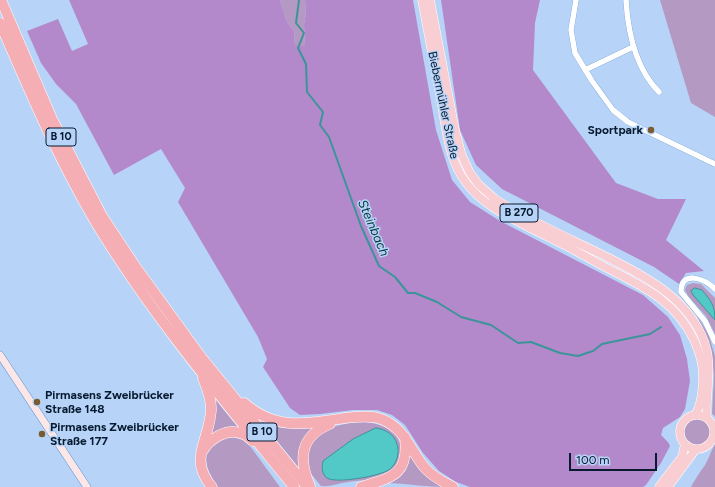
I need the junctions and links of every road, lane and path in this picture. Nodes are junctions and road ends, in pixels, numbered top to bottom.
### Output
1 (1, 0) edge
2 (422, 0) edge
3 (430, 0) edge
4 (576, 0) edge
5 (626, 0) edge
6 (0, 23) edge
7 (633, 46) junction
8 (585, 70) junction
9 (659, 92) dead end
10 (715, 164) edge
11 (715, 290) edge
12 (715, 342) edge
13 (0, 355) edge
14 (198, 368) junction
15 (223, 385) junction
16 (695, 415) junction
17 (707, 418) junction
18 (343, 419) junction
19 (714, 425) edge
20 (405, 437) junction
21 (714, 437) edge
22 (685, 444) junction
23 (696, 449) junction
24 (265, 450) junction
25 (201, 454) junction
26 (302, 484) edge
27 (87, 487) edge
28 (212, 487) edge
29 (361, 487) edge
30 (453, 487) edge
31 (659, 487) edge
32 (668, 487) edge

1 - 15 highway, B 10
2 - 16 main road, Biebermühler Straße / B 270
3 - 17 main road, B 270
4 - 8 street
5 - 7 street
6 - 14 highway, B 10
7 - 8 street
7 - 9 street
8 - 10 street
11 - 12 street
13 - 27 street
14 - 24 highway, B 10
14 - 25 highway
15 - 18 highway
15 - 26 highway, B 10
16 - 17 main road
16 - 22 main road
17 - 19 main road
18 - 20 highway
18 - 26 highway
19 - 21 main road
20 - 29 highway
20 - 30 highway
21 - 23 main road
22 - 23 main road
22 - 31 main road
23 - 32 main road
24 - 25 highway
24 - 26 highway, B 10
25 - 28 highway

